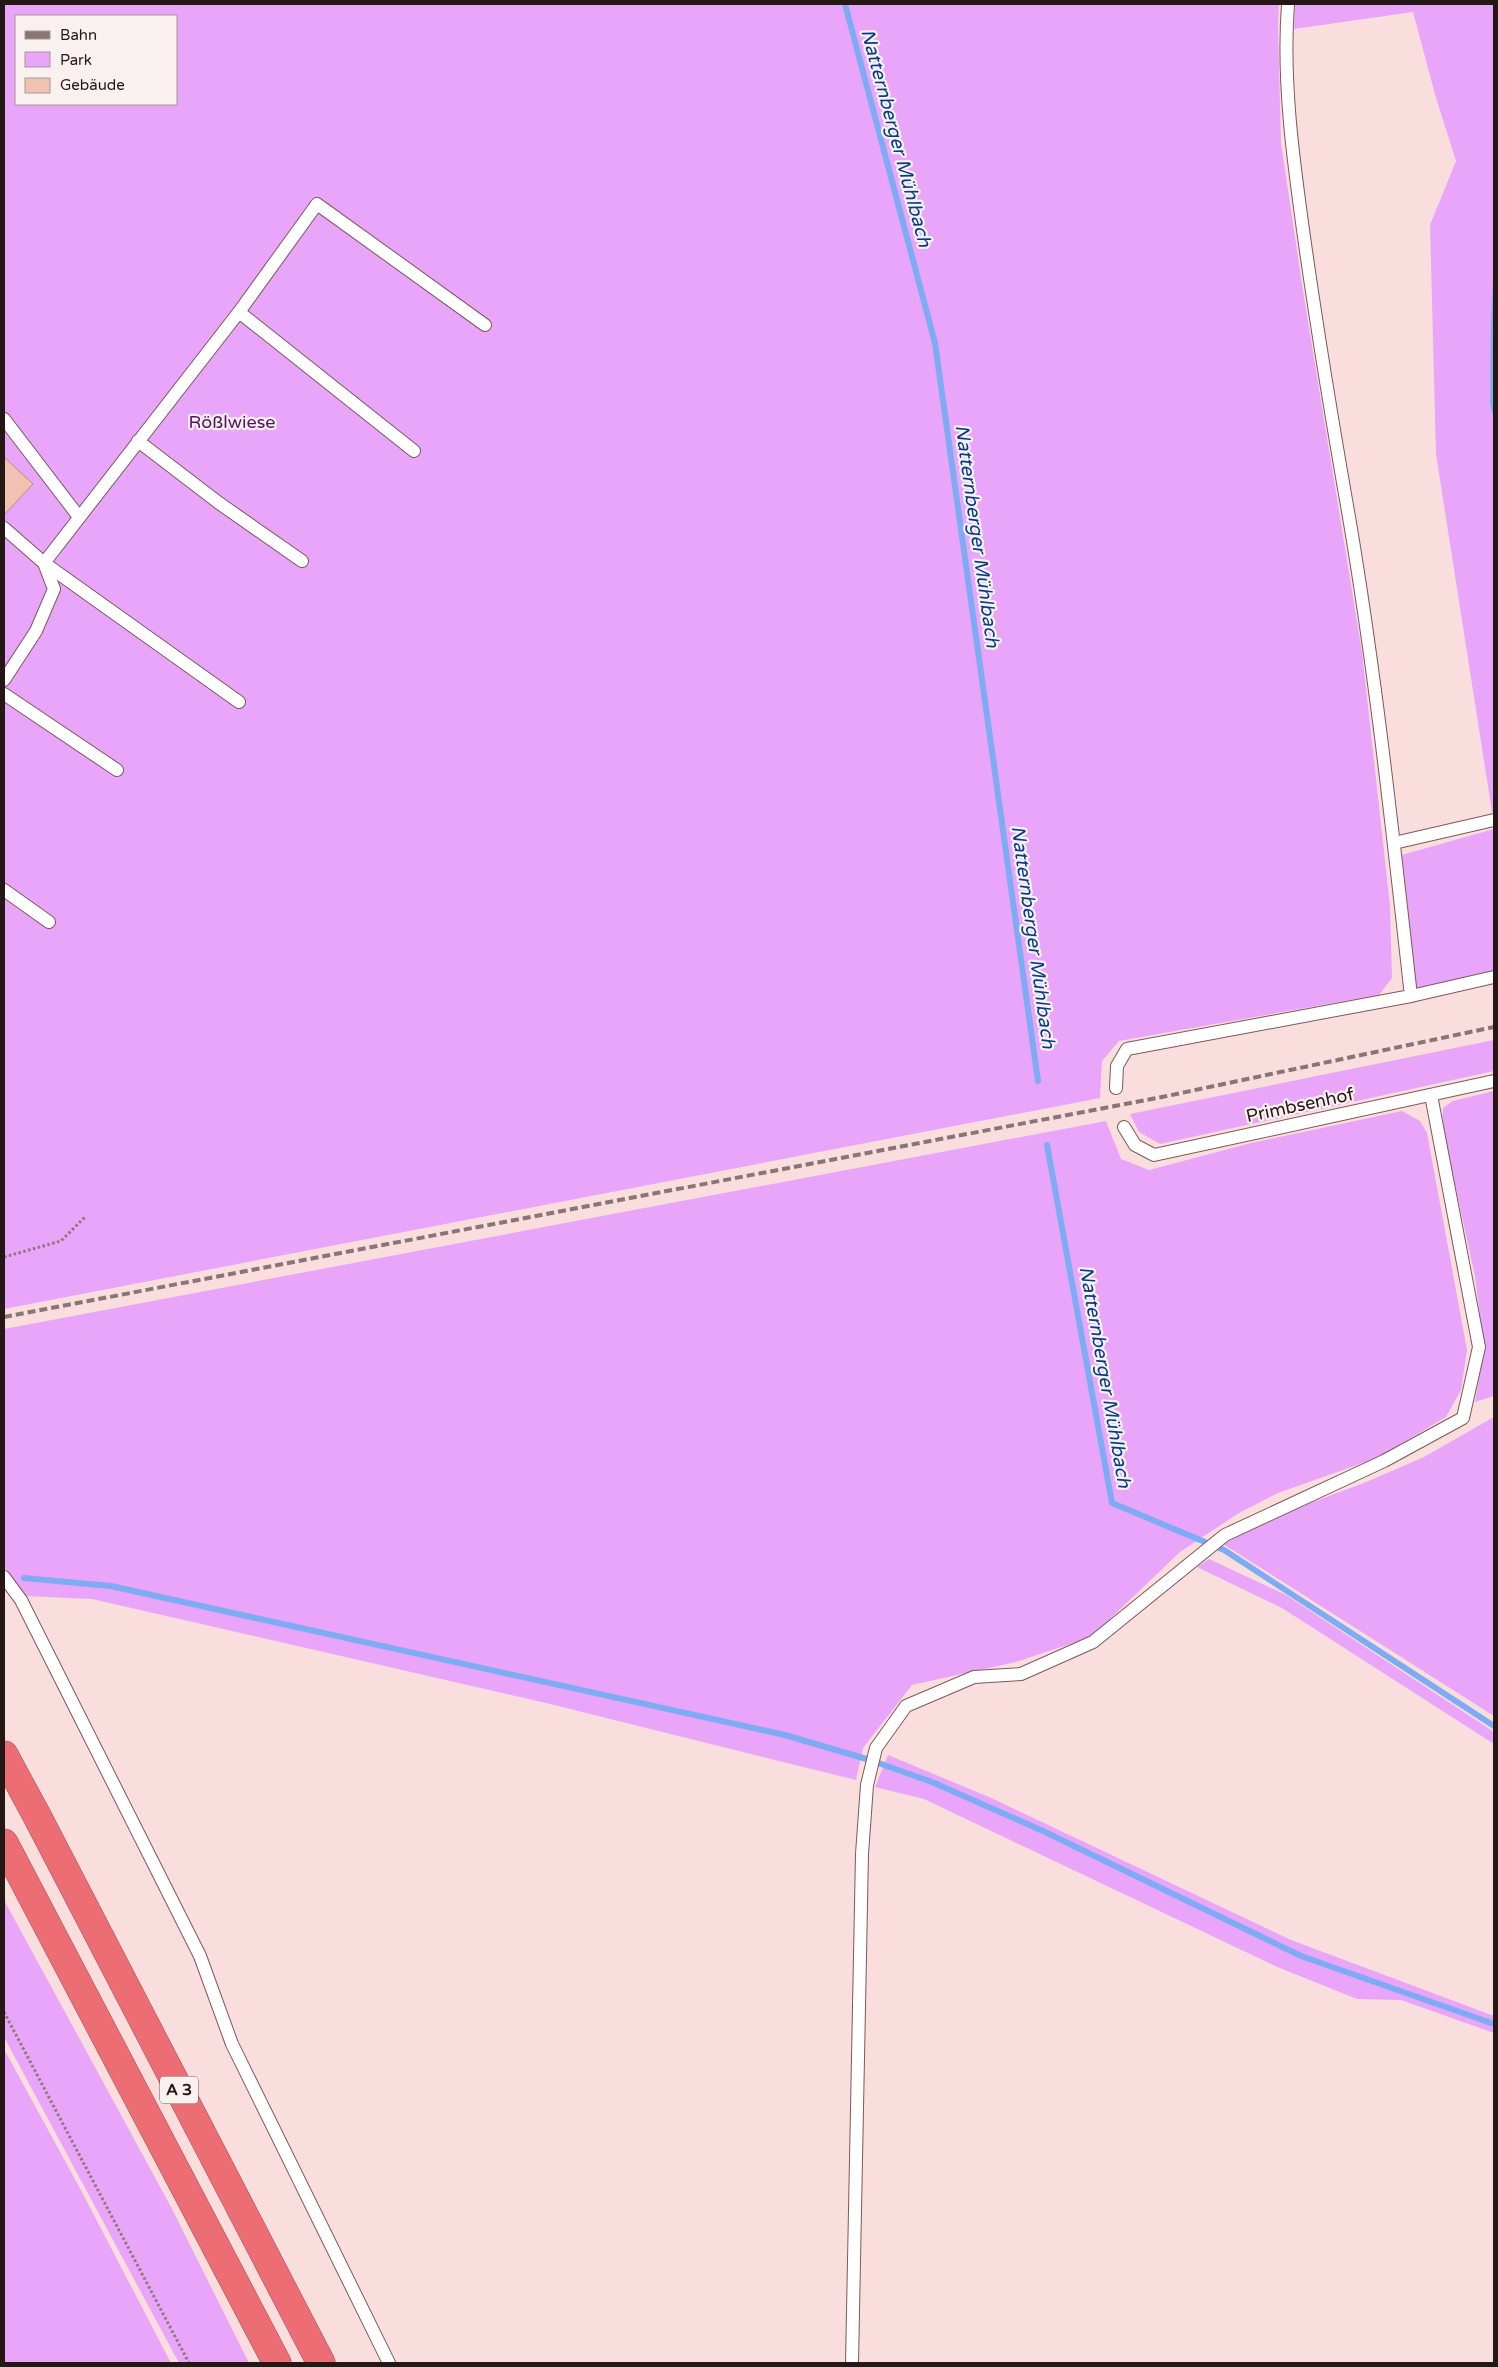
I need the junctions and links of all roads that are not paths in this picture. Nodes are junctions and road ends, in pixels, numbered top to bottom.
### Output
1 (1288, 4) edge
2 (239, 312) junction
3 (485, 325) dead end
4 (4, 419) edge
5 (138, 441) junction
6 (414, 451) dead end
7 (79, 517) junction
8 (4, 528) edge
9 (302, 561) dead end
10 (44, 563) junction
11 (4, 680) edge
12 (4, 694) edge
13 (239, 702) dead end
14 (117, 770) dead end
15 (1494, 820) edge
16 (1394, 843) junction
17 (4, 890) edge
18 (49, 922) dead end
19 (1494, 977) edge
20 (1411, 996) junction
21 (1494, 1081) edge
22 (1116, 1088) dead end
23 (1431, 1095) junction
24 (1124, 1127) dead end
25 (4, 1577) edge
26 (4, 1755) edge
27 (4, 1843) edge
28 (276, 2363) edge
29 (321, 2363) edge
30 (389, 2363) edge
31 (852, 2363) edge

1 - 16 lane
2 - 3 lane
2 - 5 lane
2 - 6 lane
4 - 7 lane
5 - 7 lane
5 - 9 lane
7 - 10 lane
8 - 10 lane
10 - 11 lane
10 - 13 lane
12 - 14 lane
15 - 16 lane
16 - 20 lane
17 - 18 lane
19 - 20 lane
20 - 22 lane
21 - 23 lane, Primbsenhof
23 - 24 lane, Primbsenhof
23 - 31 lane
25 - 30 lane
26 - 29 highway, A 3
27 - 28 highway, A 3

